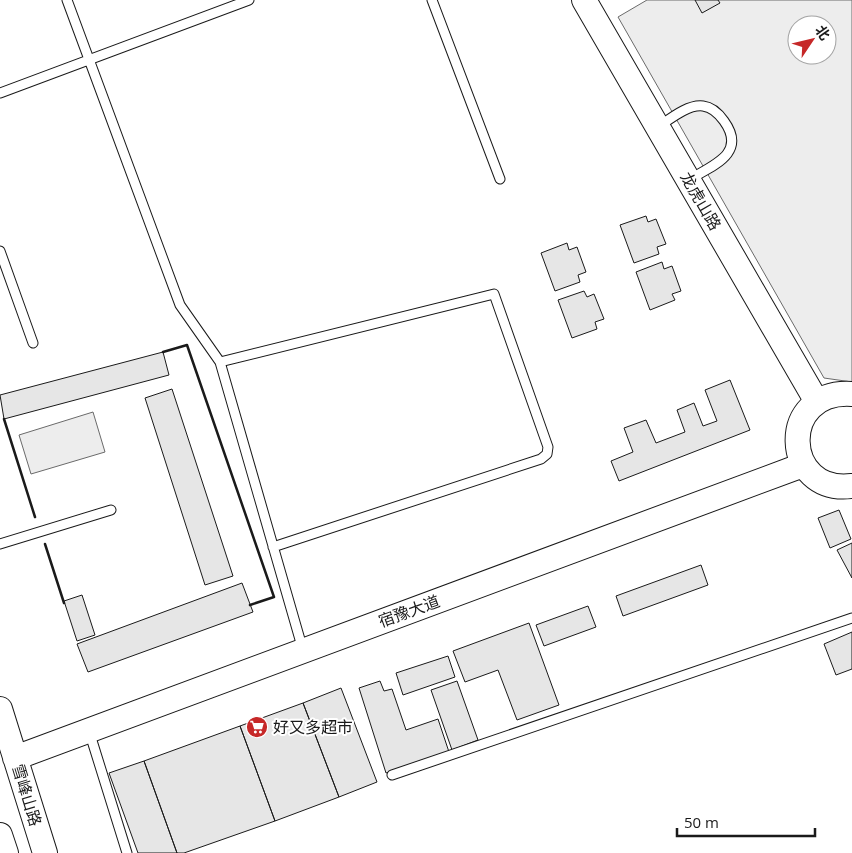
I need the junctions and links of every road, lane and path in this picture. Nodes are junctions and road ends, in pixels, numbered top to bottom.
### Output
1 (67, 0) edge
2 (249, 0) edge
3 (432, 0) edge
4 (584, 0) edge
5 (91, 59) junction
6 (0, 93) edge
7 (658, 127) junction
8 (500, 178) dead end
9 (688, 180) junction
10 (0, 251) edge
11 (34, 343) dead end
12 (220, 362) junction
13 (852, 394) edge
14 (817, 402) junction
15 (804, 465) junction
16 (852, 486) edge
17 (111, 510) dead end
18 (0, 544) edge
19 (274, 547) junction
20 (852, 618) edge
21 (303, 650) junction
22 (0, 709) edge
23 (89, 730) junction
24 (16, 758) junction
25 (392, 775) dead end
26 (0, 835) edge
27 (6, 853) edge
28 (45, 853) edge
29 (127, 853) edge

1 - 5 lane
2 - 5 lane
3 - 8 lane
4 - 7 street, 龙虎山路
5 - 6 lane
5 - 12 lane
7 - 9 street, 龙虎山路
7 - 9 lane
9 - 14 street, 龙虎山路
10 - 11 lane
12 - 19 lane
12 - 19 lane
13 - 14 street
14 - 15 street
15 - 16 street
15 - 21 street, 宿豫大道
17 - 18 lane
19 - 21 lane
20 - 25 lane
21 - 23 street, 宿豫大道
22 - 24 street, 雪峰山路
23 - 24 street, 宿豫大道
23 - 29 lane
24 - 28 street, 雪峰山路
26 - 27 street

